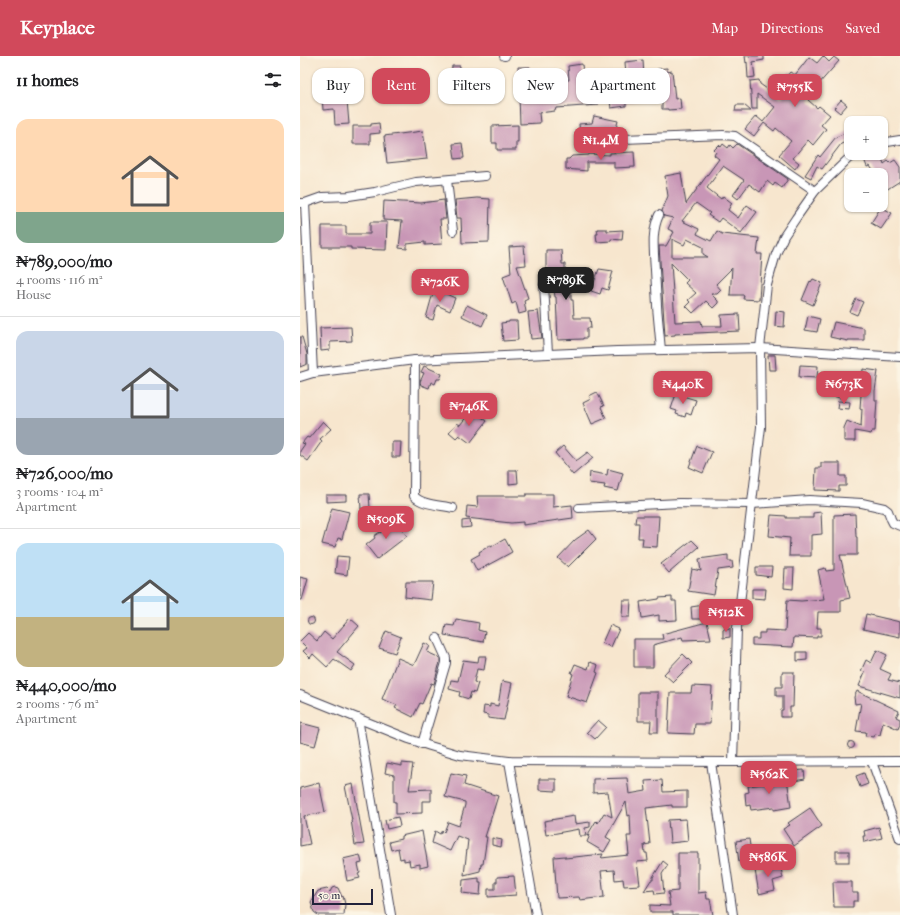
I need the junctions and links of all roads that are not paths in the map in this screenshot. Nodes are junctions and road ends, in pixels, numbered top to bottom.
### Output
1 (624, 139) dead end
2 (900, 140) edge
3 (888, 141) edge
4 (847, 160) edge
5 (485, 176) dead end
6 (447, 180) junction
7 (815, 190) junction
8 (302, 203) edge
9 (659, 215) dead end
10 (453, 231) dead end
11 (544, 285) dead end
12 (760, 348) junction
13 (661, 350) junction
14 (548, 353) junction
15 (900, 357) edge
16 (415, 360) junction
17 (312, 373) junction
18 (300, 377) edge
19 (752, 504) junction
20 (453, 508) dead end
21 (579, 508) dead end
22 (900, 526) edge
23 (437, 638) dead end
24 (300, 695) edge
25 (358, 718) junction
26 (422, 744) junction
27 (509, 761) junction
28 (900, 761) edge
29 (711, 762) junction
30 (733, 762) junction
31 (872, 762) junction
32 (900, 839) edge
33 (391, 915) edge
34 (536, 915) edge
35 (733, 915) edge

1 - 7 street
2 - 3 street
4 - 7 street
5 - 6 street
6 - 8 street
6 - 10 street
7 - 12 street
8 - 17 street
9 - 13 street
11 - 14 street
12 - 13 street
12 - 15 street
12 - 19 street
13 - 14 street
14 - 16 street
16 - 17 street
16 - 20 street
17 - 18 street
19 - 21 street
19 - 22 street
19 - 30 street
23 - 26 street
24 - 25 street
25 - 26 street
25 - 33 street
26 - 27 street
27 - 29 street
27 - 34 street
28 - 31 street
29 - 30 street
29 - 35 street
30 - 31 street
31 - 32 street

